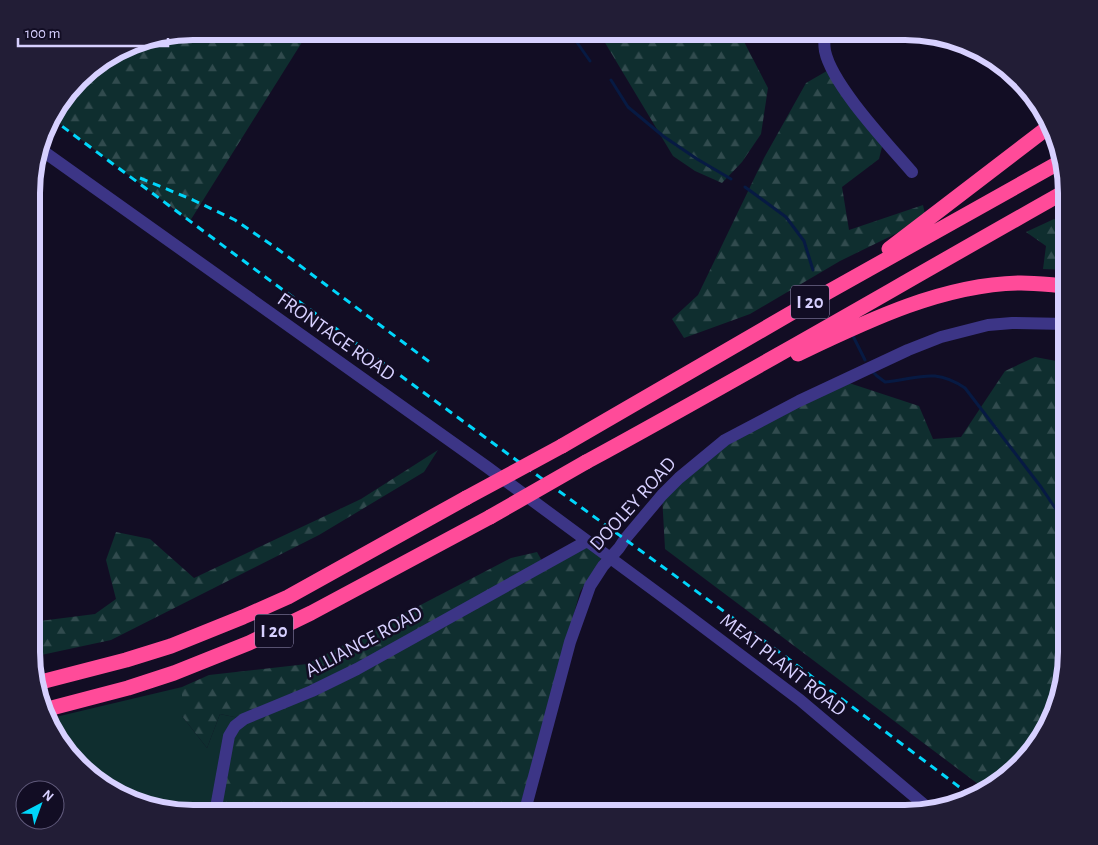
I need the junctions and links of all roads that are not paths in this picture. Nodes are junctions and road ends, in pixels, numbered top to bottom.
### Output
1 (825, 40) edge
2 (1044, 130) edge
3 (45, 153) edge
4 (1055, 165) edge
5 (912, 172) dead end
6 (1058, 196) edge
7 (846, 282) junction
8 (1058, 285) edge
9 (1058, 324) edge
10 (695, 403) junction
11 (587, 541) junction
12 (610, 558) junction
13 (43, 681) edge
14 (51, 708) edge
15 (923, 804) edge
16 (216, 805) edge
17 (526, 805) edge

1 - 5 street
2 - 7 highway
3 - 11 street, FRONTAGE ROAD
4 - 7 highway, I 20
6 - 10 highway, I 20
7 - 13 highway, I 20, bridge
8 - 10 highway
9 - 12 street, DOOLEY ROAD
10 - 14 highway, I 20, bridge
11 - 12 street, FRONTAGE ROAD
11 - 16 street, ALLIANCE ROAD
12 - 15 street, MEAT PLANT ROAD
12 - 17 street, DOOLEY ROAD

